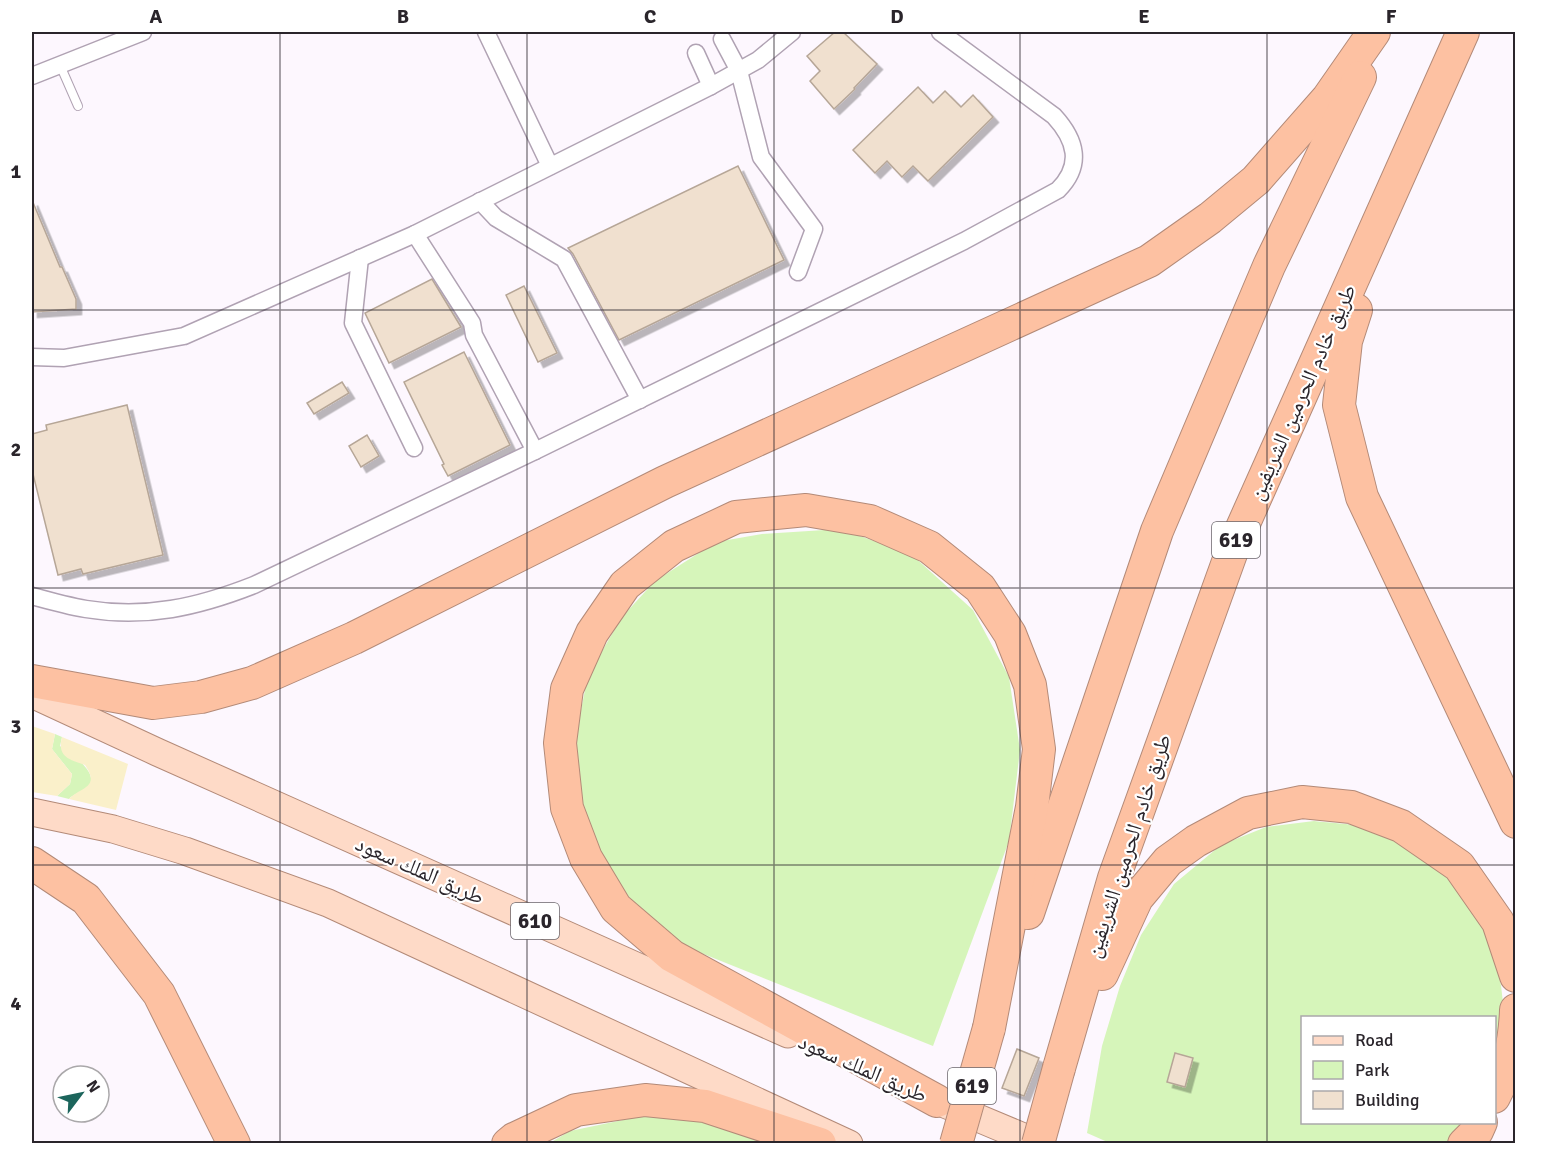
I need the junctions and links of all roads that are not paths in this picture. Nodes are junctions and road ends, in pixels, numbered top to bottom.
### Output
1 (143, 32) edge
2 (486, 32) edge
3 (792, 32) edge
4 (940, 32) edge
5 (1374, 32) edge
6 (1382, 32) edge
7 (1463, 32) edge
8 (722, 39) dead end
9 (696, 52) dead end
10 (60, 65) junction
11 (739, 71) junction
12 (32, 76) edge
13 (711, 86) junction
14 (78, 106) dead end
15 (550, 166) junction
16 (1399, 174) junction
17 (480, 201) junction
18 (415, 234) junction
19 (360, 258) junction
20 (798, 272) dead end
21 (32, 357) edge
22 (640, 400) junction
23 (414, 448) dead end
24 (535, 451) junction
25 (32, 597) edge
26 (32, 681) edge
27 (32, 694) edge
28 (32, 812) edge
29 (1515, 822) edge
30 (32, 863) edge
31 (1515, 976) edge
32 (1515, 1010) edge
33 (989, 1028) junction
34 (1059, 1068) junction
35 (1496, 1094) edge
36 (937, 1101) junction
37 (1480, 1124) edge
38 (234, 1143) edge
39 (508, 1143) edge
40 (820, 1143) edge
41 (849, 1143) edge
42 (956, 1143) edge
43 (1039, 1143) edge
44 (1464, 1143) edge

1 - 10 street
2 - 15 street
3 - 11 street
4 - 22 street
5 - 26 highway
6 - 33 highway, 619
7 - 16 highway, طريق خادم الحرمين الشريفين / 619
8 - 11 street
9 - 13 street
10 - 12 street
10 - 14 lane
11 - 13 street
11 - 20 street
13 - 15 street
15 - 17 street
16 - 29 highway
16 - 34 highway, طريق خادم الحرمين الشريفين / 619
17 - 18 street
17 - 22 street
18 - 19 street
18 - 24 street
19 - 21 street
19 - 23 street
22 - 24 street
24 - 25 street
27 - 36 main road, طريق الملك سعود / 610
28 - 41 main road
30 - 38 highway
31 - 34 highway
32 - 35 highway
33 - 36 highway
33 - 42 highway, 619, bridge
34 - 43 highway, 619, bridge
36 - 43 main road, طريق الملك سعود / 610
37 - 44 highway
39 - 40 highway

